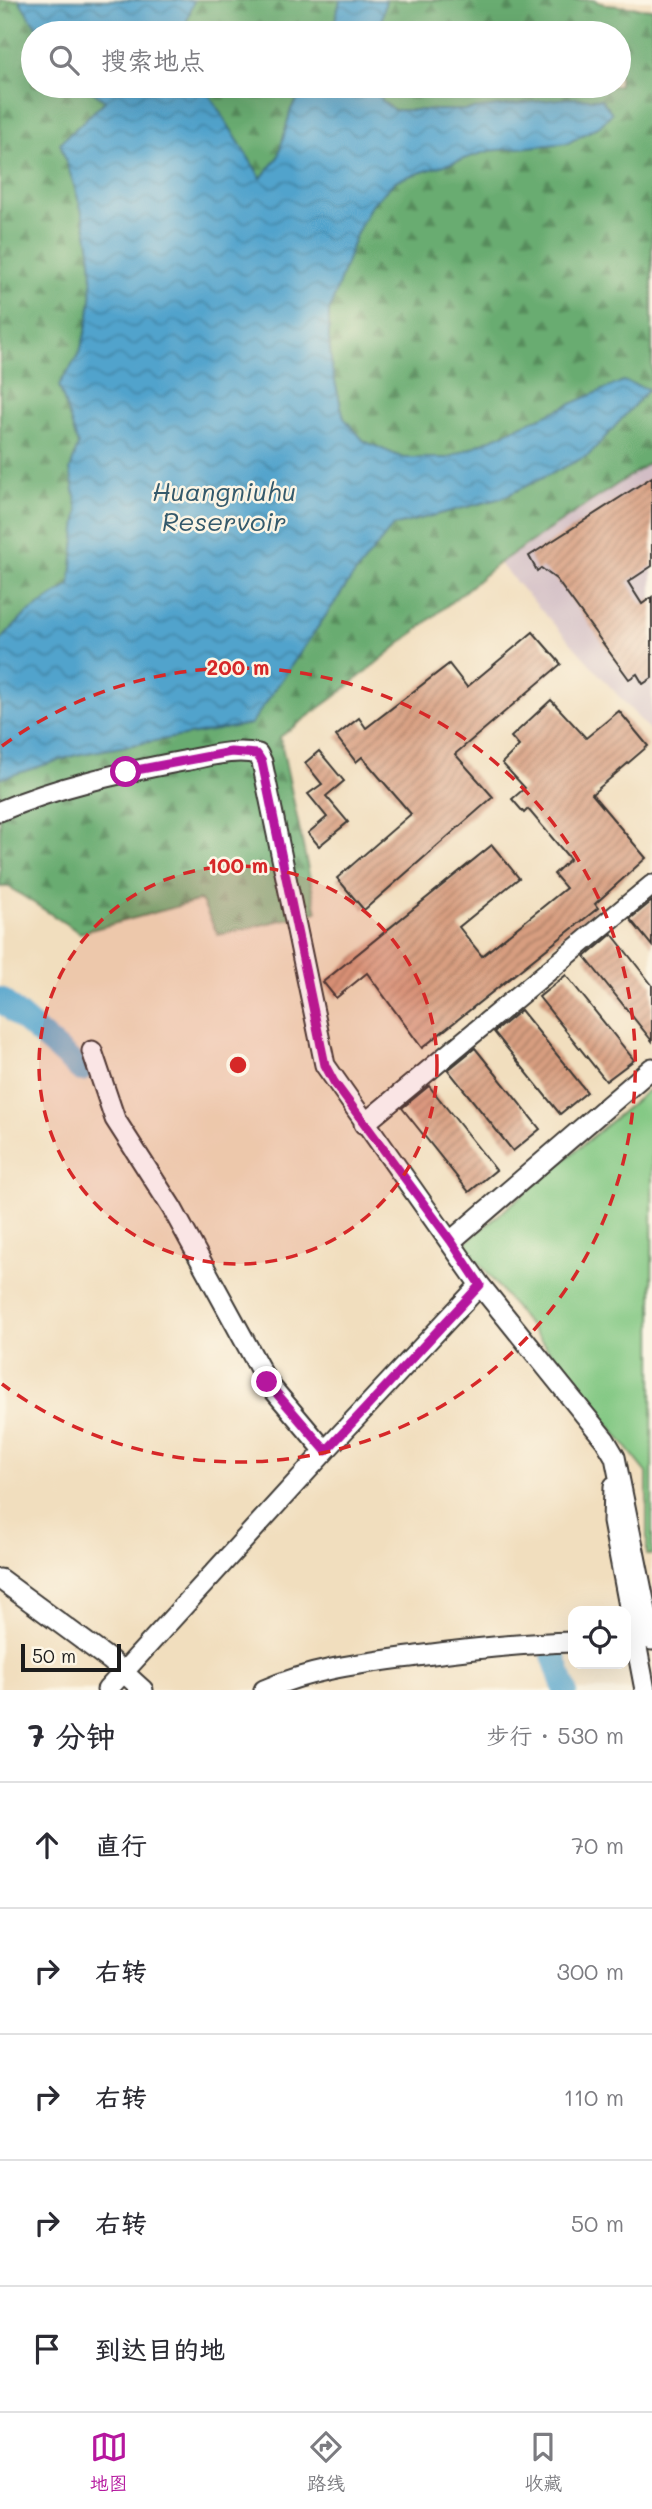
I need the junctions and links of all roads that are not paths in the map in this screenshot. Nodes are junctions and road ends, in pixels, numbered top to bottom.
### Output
1 (0, 811) edge
2 (652, 884) edge
3 (92, 1051) dead end
4 (652, 1068) edge
5 (365, 1124) junction
6 (451, 1241) junction
7 (480, 1285) junction
8 (326, 1451) junction
9 (615, 1457) junction
10 (0, 1579) edge
11 (652, 1640) edge
12 (568, 1642) edge
13 (124, 1672) junction
14 (107, 1690) edge
15 (143, 1690) edge
16 (264, 1690) edge
17 (645, 1690) edge

1 - 5 street
2 - 5 street
3 - 8 street
4 - 6 street
5 - 6 street
6 - 7 street
7 - 8 street
7 - 9 street
8 - 13 street
9 - 11 street
9 - 17 street
10 - 13 street
12 - 16 street
13 - 14 street
13 - 15 street

